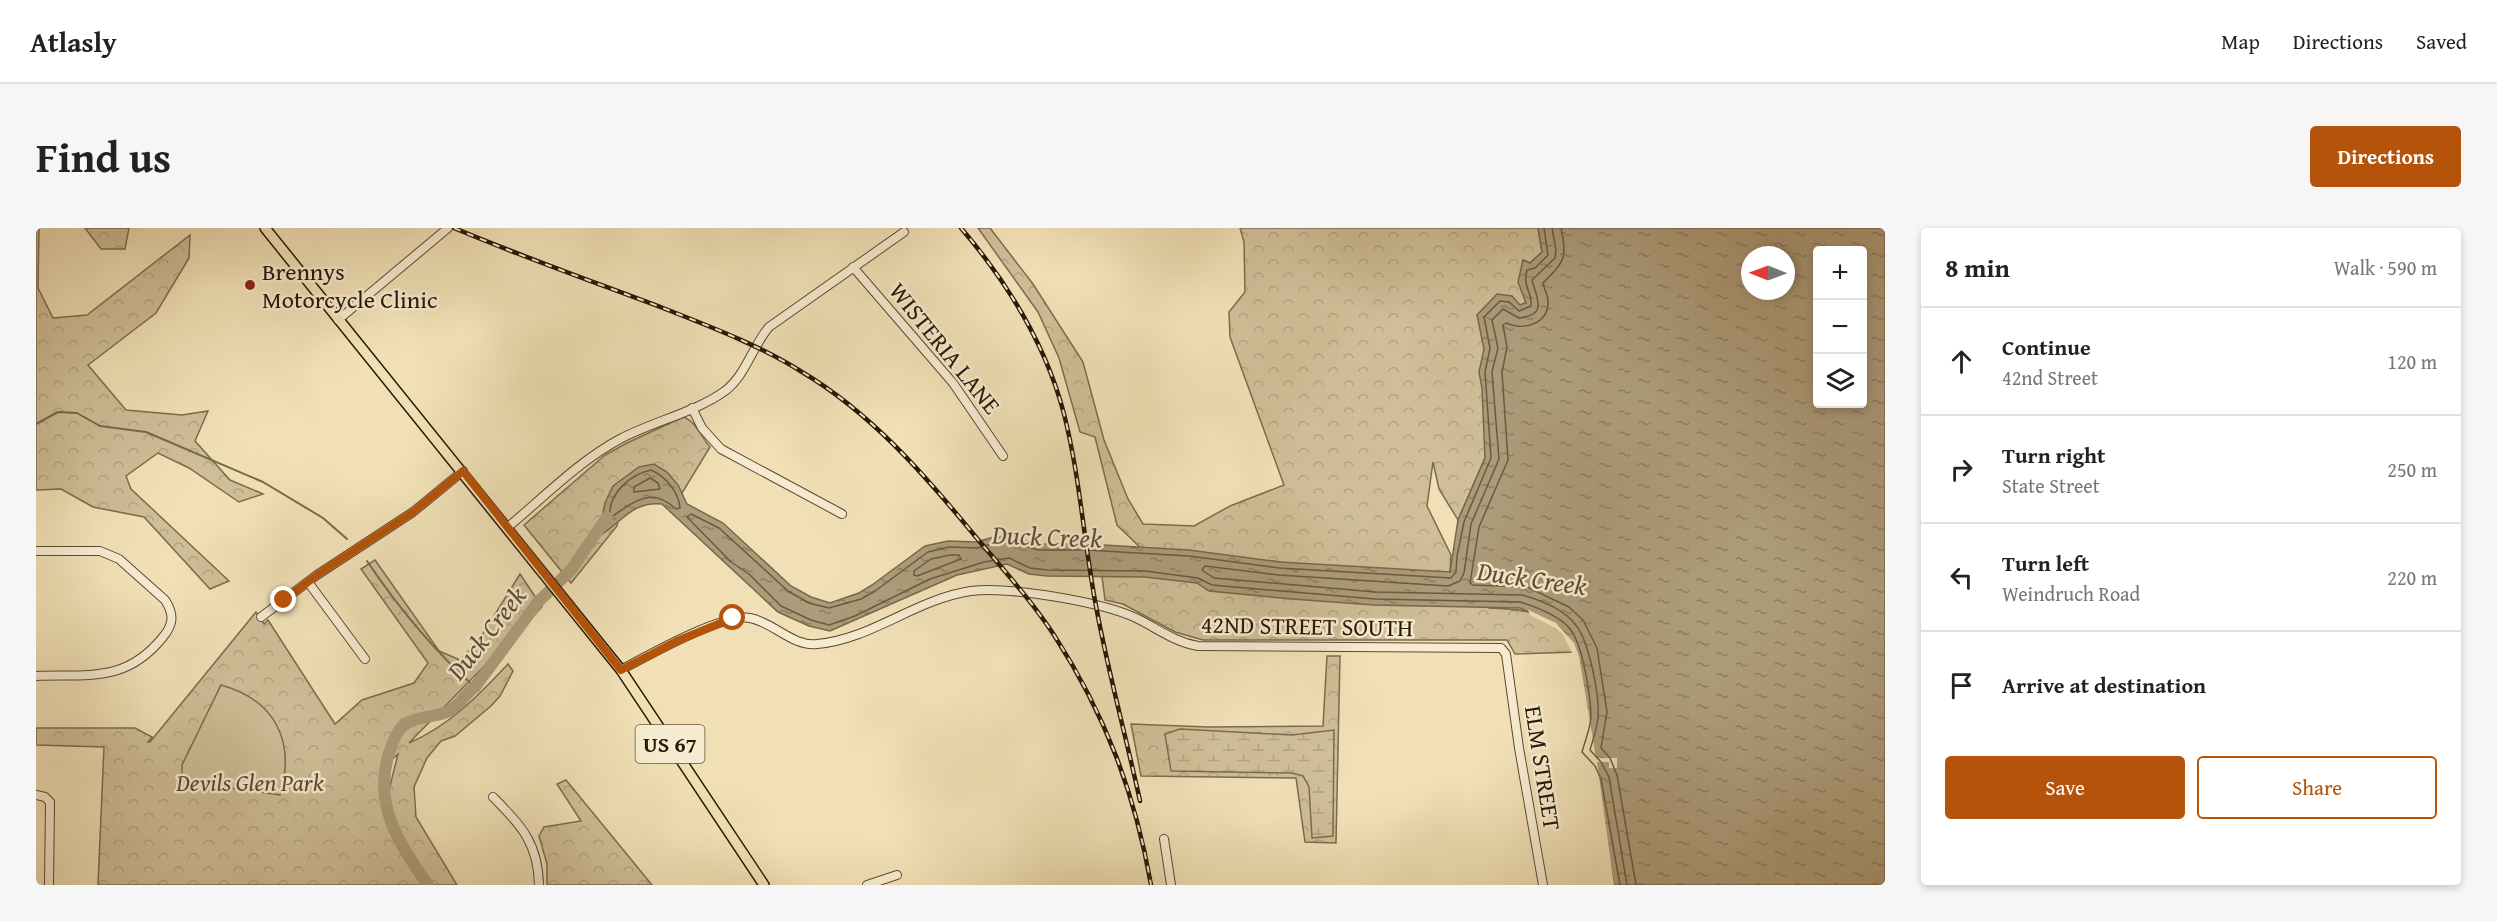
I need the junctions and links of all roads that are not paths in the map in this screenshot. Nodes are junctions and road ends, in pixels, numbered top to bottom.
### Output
1 (265, 228) edge
2 (448, 228) edge
3 (904, 232) dead end
4 (853, 267) junction
5 (338, 320) junction
6 (692, 408) junction
7 (1004, 456) dead end
8 (463, 471) junction
9 (842, 514) dead end
10 (508, 527) junction
11 (36, 551) edge
12 (308, 582) junction
13 (261, 617) dead end
14 (1507, 658) joint
15 (365, 659) dead end
16 (621, 670) junction
17 (36, 675) edge
18 (36, 795) edge
19 (493, 797) dead end
20 (1164, 839) dead end
21 (897, 875) dead end
22 (49, 885) edge
23 (539, 885) edge
24 (764, 885) edge
25 (867, 885) edge
26 (1171, 885) edge
27 (1543, 885) edge

1 - 5 main road, US 67
2 - 5 street
3 - 4 street
4 - 6 street
4 - 7 street, WISTERIA LANE
5 - 8 main road, US 67
6 - 9 street
6 - 10 street
8 - 10 main road, US 67
8 - 12 street
10 - 16 main road, US 67
11 - 17 street
12 - 13 street
12 - 15 street
14 - 16 street, 42ND STREET SOUTH
14 - 27 street, ELM STREET
16 - 24 main road, US 67
18 - 22 street
19 - 23 street
20 - 26 street
21 - 25 street

